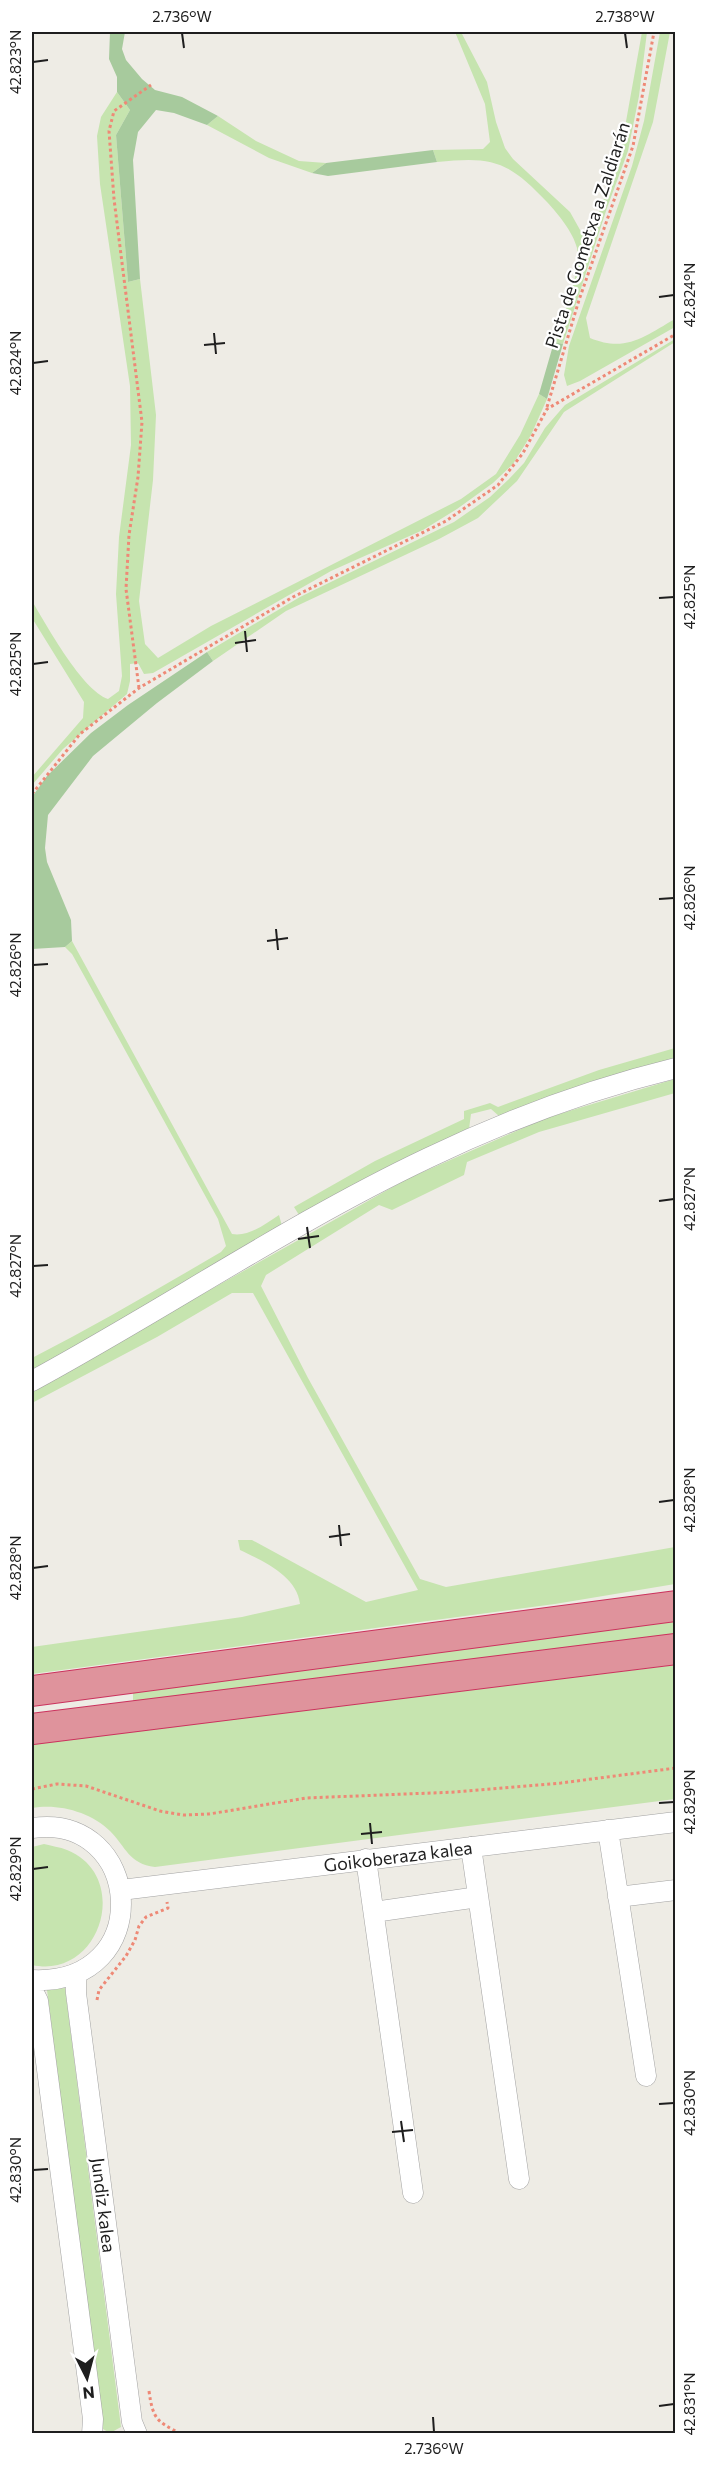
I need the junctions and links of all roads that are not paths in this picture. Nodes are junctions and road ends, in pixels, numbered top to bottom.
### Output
1 (675, 1068) edge
2 (32, 1381) edge
3 (675, 1606) edge
4 (675, 1649) edge
5 (32, 1690) edge
6 (32, 1729) edge
7 (675, 1822) edge
8 (32, 1828) edge
9 (608, 1830) junction
10 (471, 1847) junction
11 (366, 1860) junction
12 (121, 1890) junction
13 (675, 1890) edge
14 (478, 1898) junction
15 (618, 1898) junction
16 (374, 1912) junction
17 (76, 1975) junction
18 (32, 1980) edge
19 (32, 1989) edge
20 (646, 2076) dead end
21 (519, 2179) dead end
22 (412, 2193) dead end
23 (92, 2433) edge
24 (137, 2433) edge

1 - 2 street
3 - 5 highway
4 - 6 highway
7 - 9 street, Goikoberaza kalea
8 - 12 street
9 - 10 street, Goikoberaza kalea
9 - 15 street
10 - 11 street, Goikoberaza kalea
10 - 14 street
11 - 12 street, Goikoberaza kalea
11 - 16 street
12 - 17 street
13 - 15 street
14 - 16 street
14 - 21 street
15 - 20 street
16 - 22 street
17 - 18 street
17 - 24 street, Jundiz kalea
19 - 23 street

